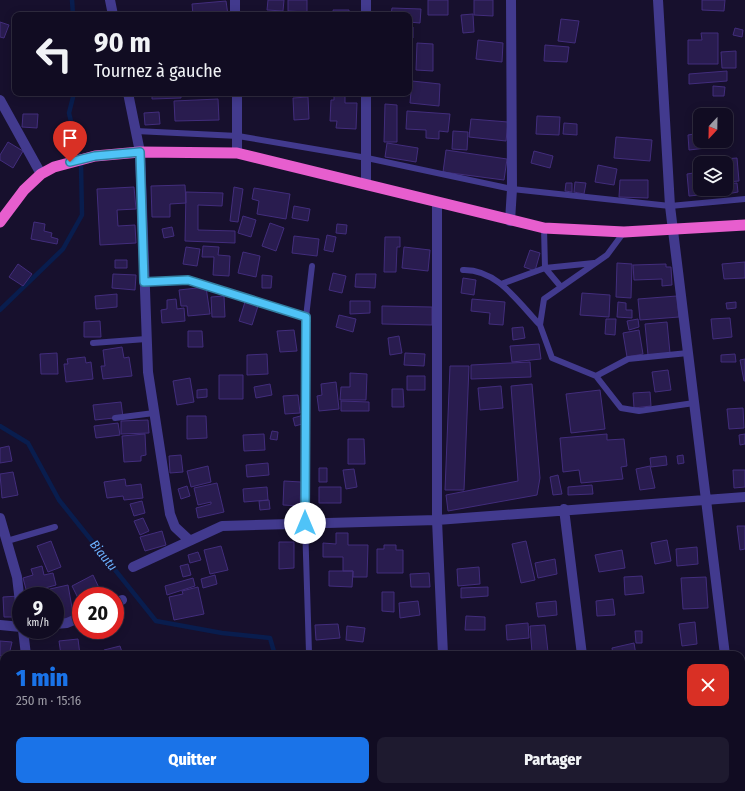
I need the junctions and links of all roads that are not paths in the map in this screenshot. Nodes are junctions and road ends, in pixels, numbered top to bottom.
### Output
1 (110, 0) edge
2 (235, 0) edge
3 (366, 0) edge
4 (511, 0) edge
5 (658, 0) edge
6 (112, 12) edge
7 (235, 12) edge
8 (366, 12) edge
9 (129, 96) edge
10 (237, 96) edge
11 (366, 96) edge
12 (0, 100) edge
13 (136, 131) junction
14 (238, 136) junction
15 (140, 152) junction
16 (237, 154) junction
17 (367, 158) junction
18 (41, 174) junction
19 (366, 184) junction
20 (512, 189) junction
21 (745, 199) edge
22 (437, 203) junction
23 (670, 206) junction
24 (510, 221) junction
25 (0, 222) edge
26 (745, 225) edge
27 (544, 228) junction
28 (673, 231) junction
29 (624, 232) junction
30 (597, 262) junction
31 (312, 266) dead end
32 (545, 268) junction
33 (463, 270) dead end
34 (144, 282) junction
35 (501, 284) junction
36 (561, 287) junction
37 (306, 317) junction
38 (540, 325) junction
39 (146, 339) junction
40 (93, 343) dead end
41 (688, 352) junction
42 (596, 376) junction
43 (694, 403) junction
44 (154, 413) junction
45 (115, 418) dead end
46 (745, 497) edge
47 (705, 499) junction
48 (564, 509) junction
49 (0, 518) edge
50 (438, 520) junction
51 (305, 523) junction
52 (55, 527) dead end
53 (189, 540) junction
54 (7, 541) junction
55 (133, 567) dead end
56 (18, 587) edge
57 (0, 625) edge
58 (12, 626) edge
59 (24, 639) edge
60 (26, 651) edge
61 (309, 651) edge
62 (443, 651) edge
63 (582, 651) edge
64 (724, 651) edge

1 - 6 street
2 - 7 street
3 - 8 street
4 - 20 street
5 - 23 street
9 - 13 street
10 - 14 street
11 - 17 street
12 - 18 street
13 - 14 lane
13 - 15 street
14 - 16 street
14 - 17 lane
15 - 16 highway
15 - 18 highway
15 - 34 street
16 - 19 highway
17 - 19 street
17 - 20 lane
18 - 25 highway
19 - 22 highway
20 - 23 lane
20 - 24 street
21 - 23 lane
22 - 24 highway
22 - 50 street
23 - 28 street
24 - 27 highway
26 - 28 highway
27 - 29 highway
27 - 32 lane
28 - 29 highway
28 - 41 street
29 - 30 lane
30 - 32 lane
30 - 36 lane
31 - 37 lane
32 - 35 lane
32 - 36 lane
33 - 35 lane
34 - 37 lane
34 - 39 street
35 - 38 lane
36 - 38 lane
37 - 51 lane
38 - 42 lane
39 - 40 lane
39 - 44 street
41 - 42 lane
41 - 43 street
42 - 43 lane
43 - 47 street
44 - 45 lane
44 - 53 street
46 - 47 street
47 - 48 street
47 - 64 street
48 - 50 street
48 - 63 street
49 - 54 street
50 - 51 street
50 - 62 street
51 - 53 street
51 - 61 lane
52 - 54 lane
53 - 55 street
54 - 56 street
57 - 58 street
59 - 60 street

